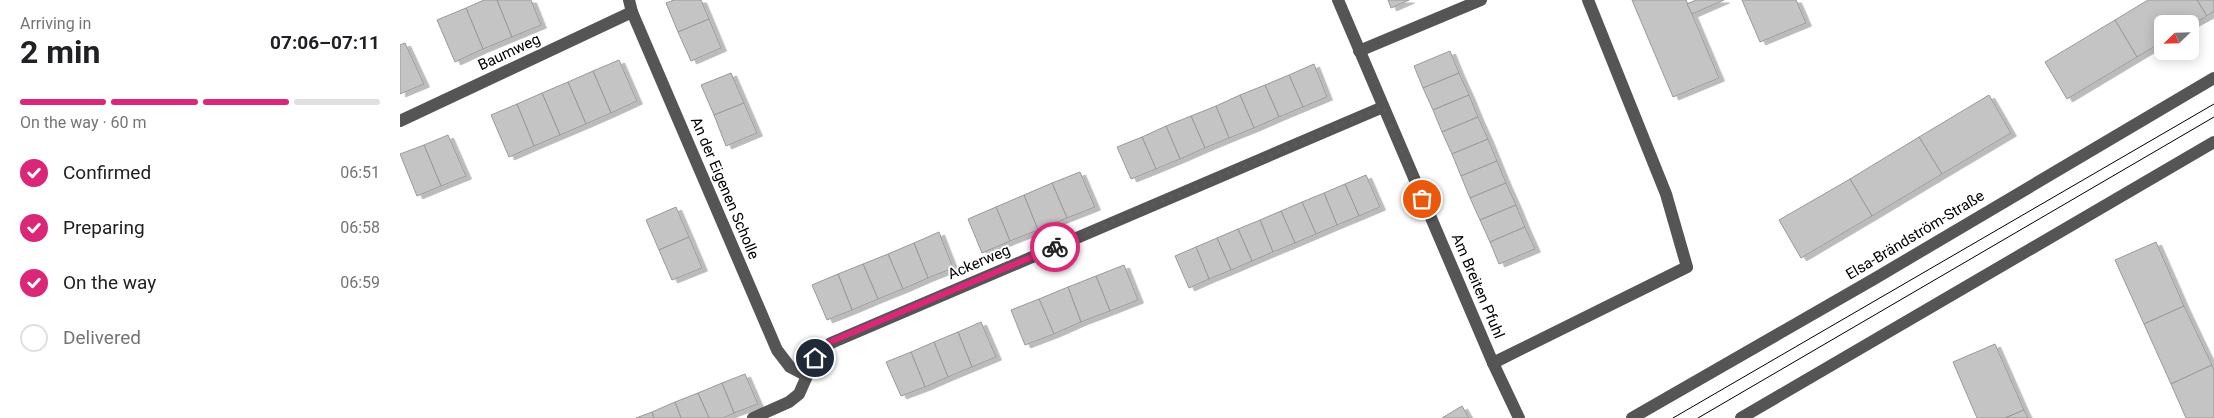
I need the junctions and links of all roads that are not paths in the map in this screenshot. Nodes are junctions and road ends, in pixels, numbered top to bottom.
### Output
1 (1338, 0) edge
2 (1481, 0) edge
3 (1588, 0) edge
4 (631, 6) edge
5 (1360, 51) junction
6 (2214, 78) edge
7 (1383, 107) junction
8 (400, 121) edge
9 (2214, 142) edge
10 (1493, 363) junction
11 (807, 376) junction
12 (753, 418) edge
13 (1519, 418) edge
14 (1632, 418) edge
15 (1741, 418) edge

1 - 5 street, Am Breiten Pfuhl
2 - 5 street
3 - 10 street
4 - 8 street, Baumweg
4 - 11 street, An der Eigenen Scholle
5 - 7 street, Am Breiten Pfuhl
6 - 14 street, Elsa-Brändström-Straße
7 - 10 street, Am Breiten Pfuhl
7 - 11 street, Ackerweg
9 - 15 street
10 - 13 street, Am Breiten Pfuhl
11 - 12 street, Ackerweg

